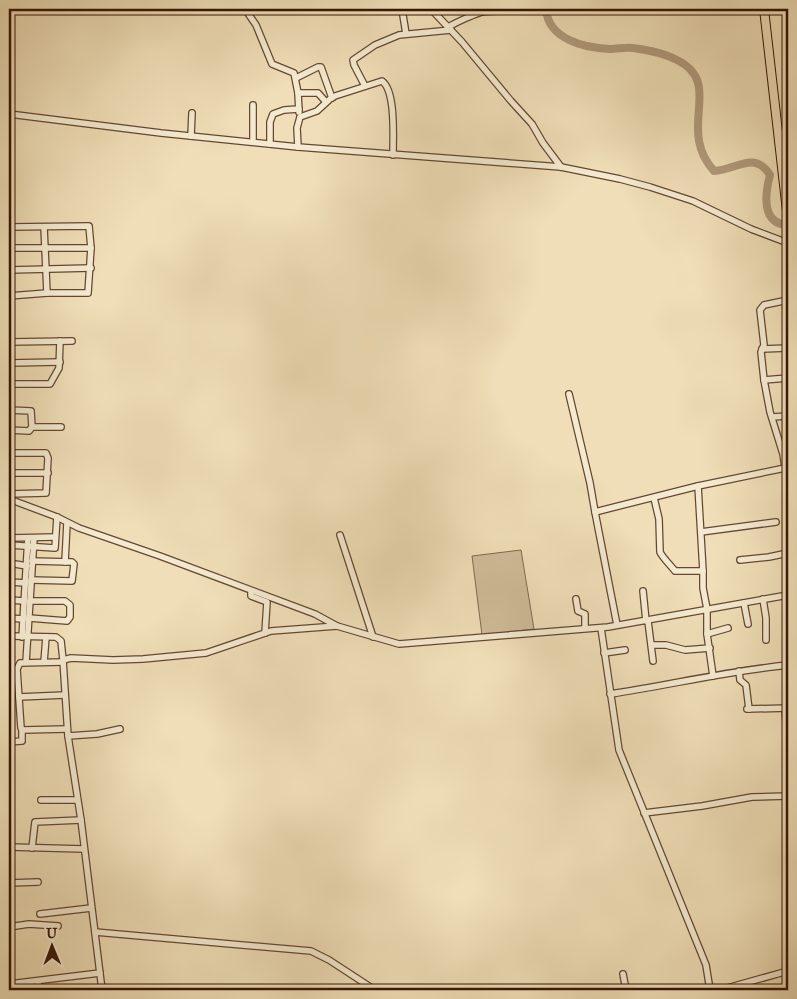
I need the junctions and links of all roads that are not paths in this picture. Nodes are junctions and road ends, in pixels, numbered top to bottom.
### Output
1 (246, 9) edge
2 (402, 9) edge
3 (431, 9) edge
4 (502, 9) edge
5 (764, 9) edge
6 (450, 29) junction
7 (406, 34) junction
8 (296, 78) junction
9 (365, 86) junction
10 (298, 93) junction
11 (332, 98) junction
12 (326, 102) junction
13 (253, 105) dead end
14 (299, 109) junction
15 (192, 113) dead end
16 (9, 114) edge
17 (300, 117) junction
18 (191, 136) junction
19 (253, 142) junction
20 (270, 144) junction
21 (298, 147) junction
22 (393, 155) junction
23 (552, 157) junction
24 (549, 166) junction
25 (560, 167) junction
26 (786, 173) edge
27 (788, 216) edge
28 (788, 220) edge
29 (9, 227) edge
30 (44, 227) junction
31 (788, 243) edge
32 (9, 248) edge
33 (46, 248) junction
34 (91, 248) junction
35 (47, 268) junction
36 (91, 268) junction
37 (9, 270) edge
38 (47, 293) junction
39 (9, 296) edge
40 (788, 300) edge
41 (60, 341) junction
42 (72, 341) dead end
43 (9, 342) edge
44 (788, 348) edge
45 (762, 349) junction
46 (60, 362) junction
47 (9, 363) edge
48 (788, 378) edge
49 (764, 380) junction
50 (9, 384) edge
51 (569, 394) dead end
52 (9, 410) edge
53 (788, 416) edge
54 (772, 417) junction
55 (32, 427) junction
56 (61, 427) dead end
57 (9, 430) edge
58 (9, 453) edge
59 (787, 468) edge
60 (9, 473) edge
61 (48, 473) junction
62 (698, 486) junction
63 (9, 494) edge
64 (654, 498) junction
65 (9, 499) edge
66 (596, 512) junction
67 (57, 517) junction
68 (776, 522) dead end
69 (67, 523) junction
70 (701, 532) junction
71 (340, 535) dead end
72 (55, 537) junction
73 (9, 538) edge
74 (31, 538) junction
75 (9, 544) edge
76 (31, 546) junction
77 (788, 553) edge
78 (740, 560) dead end
79 (32, 561) junction
80 (65, 562) junction
81 (9, 564) edge
82 (27, 566) junction
83 (704, 570) junction
84 (28, 581) junction
85 (9, 582) edge
86 (251, 591) junction
87 (643, 591) dead end
88 (788, 595) edge
89 (576, 599) dead end
90 (763, 599) junction
91 (9, 600) edge
92 (27, 601) junction
93 (744, 603) junction
94 (707, 609) junction
95 (9, 618) edge
96 (26, 619) junction
97 (647, 621) junction
98 (748, 624) dead end
99 (617, 625) junction
100 (337, 626) junction
101 (587, 628) junction
102 (598, 628) junction
103 (728, 628) dead end
104 (265, 633) junction
105 (707, 634) junction
106 (10, 636) edge
107 (25, 637) junction
108 (46, 637) junction
109 (373, 637) junction
110 (766, 640) dead end
111 (653, 645) junction
112 (710, 648) junction
113 (625, 650) dead end
114 (604, 653) junction
115 (9, 660) edge
116 (63, 661) junction
117 (653, 661) dead end
118 (26, 662) junction
119 (44, 662) junction
120 (788, 665) edge
121 (738, 671) junction
122 (713, 676) junction
123 (610, 694) junction
124 (65, 695) junction
125 (19, 697) junction
126 (787, 708) edge
127 (68, 728) junction
128 (120, 729) dead end
129 (22, 730) junction
130 (68, 736) junction
131 (9, 742) edge
132 (788, 750) edge
133 (788, 796) edge
134 (41, 800) dead end
135 (77, 800) junction
136 (644, 813) junction
137 (81, 820) junction
138 (9, 847) edge
139 (32, 848) junction
140 (84, 849) junction
141 (38, 882) dead end
142 (9, 883) edge
143 (91, 908) junction
144 (40, 914) dead end
145 (58, 926) dead end
146 (9, 927) edge
147 (95, 932) junction
148 (788, 971) edge
149 (100, 973) junction
150 (622, 974) dead end
151 (38, 981) junction
152 (9, 984) edge
153 (18, 987) edge
154 (39, 990) edge
155 (102, 990) edge
156 (375, 990) edge
157 (626, 990) edge
158 (710, 990) edge
159 (720, 990) edge

1 - 8 street
2 - 7 street
3 - 6 street
4 - 6 street
5 - 26 main road
6 - 7 street
6 - 23 street
7 - 9 street
8 - 10 street
8 - 11 street
9 - 11 street
9 - 22 street
10 - 12 street
10 - 14 street
11 - 12 street
12 - 17 street
13 - 19 street
14 - 17 street
14 - 20 street
15 - 18 street
16 - 18 street
17 - 21 street
18 - 19 street
19 - 20 street
20 - 21 street
21 - 22 street
22 - 24 street
23 - 24 street
23 - 25 street
24 - 25 street
25 - 31 street
26 - 27 main road
27 - 28 main road
29 - 30 street
30 - 33 street
30 - 34 street
32 - 33 street
33 - 34 street
33 - 35 street
34 - 36 street
35 - 36 street
35 - 37 street
35 - 38 street
36 - 38 street
38 - 39 street
40 - 45 street
41 - 42 street
41 - 43 street
41 - 46 street
44 - 45 street
45 - 49 street
46 - 47 street
46 - 50 street
48 - 49 street
49 - 54 street
51 - 66 street
52 - 55 street
53 - 54 street
54 - 59 street
55 - 56 street
55 - 57 street
58 - 61 street
59 - 62 street
60 - 61 street
61 - 63 street
62 - 64 street
62 - 70 street
64 - 66 street
64 - 83 street
65 - 67 street
66 - 99 street
67 - 69 street
67 - 72 street
68 - 70 street
69 - 80 street
69 - 86 street
70 - 83 street
71 - 109 street
72 - 74 street
72 - 76 street
73 - 74 street
74 - 76 street
75 - 76 street
76 - 79 street
76 - 82 street
77 - 78 street
79 - 80 street
79 - 84 street
80 - 84 street
81 - 82 street
82 - 84 street
83 - 94 street
84 - 85 street
84 - 92 street
86 - 100 street
86 - 104 street
87 - 97 street
88 - 90 street
89 - 101 street
90 - 93 street
90 - 110 street
91 - 92 street
92 - 96 street
92 - 96 street
93 - 94 street
93 - 98 street
94 - 97 street
94 - 105 street
95 - 96 street
96 - 107 street
97 - 99 street
97 - 111 street
99 - 102 street
100 - 104 street
100 - 109 street
101 - 102 street
101 - 109 street
102 - 114 street
103 - 105 street
104 - 116 street
105 - 112 street
106 - 107 street
106 - 115 street
107 - 108 street
107 - 118 street
108 - 116 street
108 - 119 street
111 - 112 street
111 - 117 street
112 - 122 street
113 - 114 street
114 - 123 street
116 - 119 street
116 - 124 street
118 - 119 street
118 - 125 street
120 - 121 street
121 - 122 street
121 - 126 street
122 - 123 street
123 - 136 street
124 - 125 street
124 - 127 street
125 - 129 street
126 - 132 street
127 - 129 street
127 - 130 street
128 - 130 street
129 - 131 street
130 - 135 street
133 - 136 street
134 - 135 street
135 - 137 street
136 - 158 street
137 - 139 street
137 - 140 street
138 - 139 street
139 - 140 street
140 - 143 street
141 - 142 street
143 - 144 street
143 - 147 street
145 - 146 street
147 - 149 street
147 - 156 street
148 - 159 street
149 - 151 street
149 - 155 street
150 - 157 street
151 - 153 street
151 - 154 street
152 - 153 street

